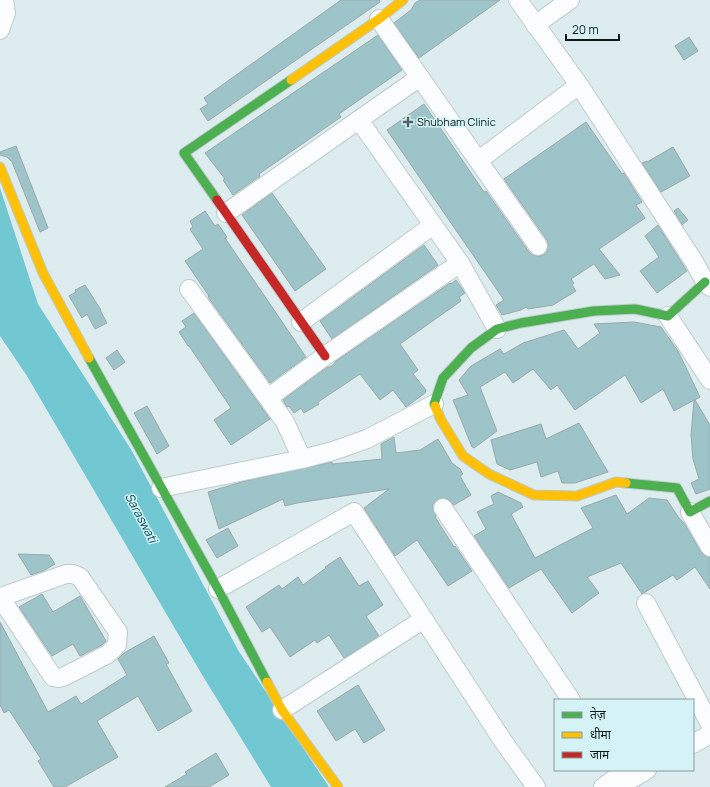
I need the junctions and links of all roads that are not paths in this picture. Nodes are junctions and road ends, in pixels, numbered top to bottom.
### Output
1 (4, 0) edge
2 (403, 0) edge
3 (518, 0) edge
4 (570, 0) edge
5 (379, 19) junction
6 (535, 25) junction
7 (0, 30) edge
8 (420, 78) junction
9 (579, 85) junction
10 (358, 120) junction
11 (479, 160) junction
12 (0, 167) edge
13 (226, 213) junction
14 (433, 225) junction
15 (538, 246) dead end
16 (460, 263) junction
17 (707, 284) edge
18 (189, 289) dead end
19 (668, 316) junction
20 (301, 322) junction
21 (497, 329) junction
22 (325, 356) junction
23 (710, 380) edge
24 (268, 398) junction
25 (434, 404) junction
26 (302, 459) junction
27 (162, 488) junction
28 (710, 501) edge
29 (443, 508) dead end
30 (690, 512) junction
31 (710, 547) edge
32 (218, 589) junction
33 (0, 597) edge
34 (646, 603) dead end
35 (424, 619) junction
36 (570, 699) edge
37 (282, 710) junction
38 (710, 724) edge
39 (710, 734) edge
40 (694, 743) edge
41 (644, 771) edge
42 (624, 778) edge
43 (338, 787) edge
44 (536, 787) edge
45 (603, 787) edge

1 - 7 street
2 - 5 street
3 - 6 street
4 - 6 street
5 - 8 street
5 - 13 street
6 - 9 street
8 - 10 street
8 - 11 street
9 - 11 street
9 - 17 street
10 - 13 street
10 - 14 street
11 - 15 street
12 - 27 street
13 - 20 street
14 - 16 street
14 - 20 street
16 - 21 street
16 - 22 street
17 - 19 street
18 - 24 street
19 - 21 street
19 - 23 street
20 - 22 street
21 - 25 street
22 - 24 street
24 - 26 street
25 - 26 street
25 - 30 street
26 - 27 street
27 - 32 street
28 - 30 street
29 - 36 street
30 - 31 street
32 - 35 street
32 - 37 street
33 - 33 street
34 - 38 street
35 - 37 street
35 - 44 street
37 - 43 street
39 - 40 street
41 - 42 street
42 - 45 street

